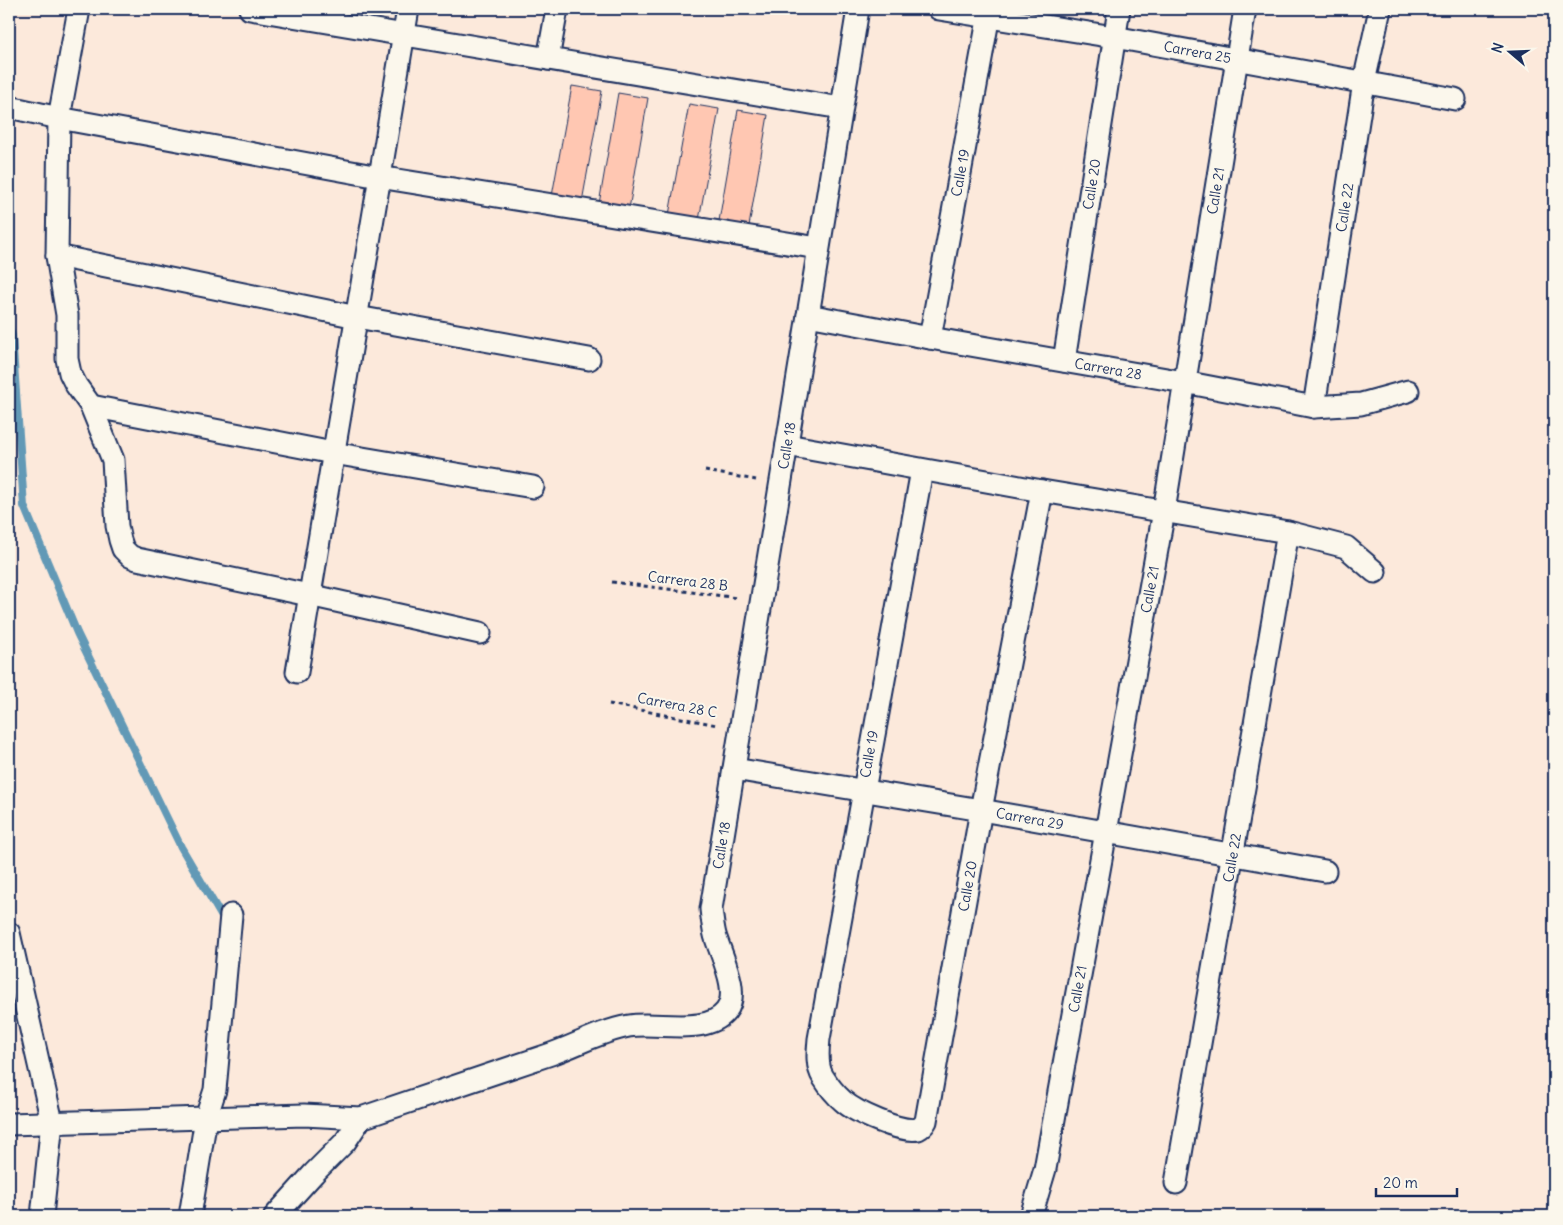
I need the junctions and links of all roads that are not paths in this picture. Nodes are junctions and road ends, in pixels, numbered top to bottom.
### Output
1 (79, 9) edge
2 (250, 9) edge
3 (408, 9) edge
4 (557, 9) edge
5 (858, 9) edge
6 (939, 9) edge
7 (1119, 9) edge
8 (1245, 9) edge
9 (1380, 9) edge
10 (989, 13) edge
11 (404, 35) junction
12 (1114, 37) junction
13 (548, 60) junction
14 (1236, 60) junction
15 (1364, 82) junction
16 (1455, 99) dead end
17 (9, 107) edge
18 (841, 108) junction
19 (60, 118) junction
20 (379, 177) junction
21 (818, 248) junction
22 (57, 256) junction
23 (808, 315) junction
24 (356, 317) junction
25 (930, 338) junction
26 (589, 359) dead end
27 (1064, 361) junction
28 (1184, 382) junction
29 (1408, 391) dead end
30 (91, 406) junction
31 (1314, 407) junction
32 (787, 445) junction
33 (333, 453) junction
34 (922, 470) junction
35 (533, 486) dead end
36 (1042, 491) junction
37 (1164, 511) junction
38 (1288, 532) junction
39 (1375, 572) dead end
40 (309, 595) junction
41 (480, 633) dead end
42 (297, 672) dead end
43 (734, 769) junction
44 (863, 791) junction
45 (981, 810) junction
46 (1106, 833) junction
47 (1232, 855) junction
48 (1325, 871) dead end
49 (231, 915) dead end
50 (9, 933) edge
51 (819, 1039) joint
52 (206, 1118) junction
53 (361, 1118) junction
54 (52, 1122) junction
55 (9, 1124) edge
56 (1176, 1183) dead end
57 (42, 1216) edge
58 (190, 1216) edge
59 (275, 1216) edge
60 (1031, 1216) edge

1 - 19 street
2 - 11 street
3 - 11 street
4 - 13 street
5 - 18 street, Calle 18
6 - 10 street, Carrera 25
7 - 12 street, Calle 20
8 - 14 street, Calle 21
9 - 15 street, Calle 22
10 - 12 street, Carrera 25
10 - 25 street, Calle 19
11 - 13 street
11 - 20 street
12 - 14 street, Carrera 25
12 - 27 street, Calle 20
13 - 18 street
14 - 15 street, Carrera 25
14 - 28 street, Calle 21
15 - 16 street, Carrera 25
15 - 31 street, Calle 22
17 - 19 street
18 - 21 street, Calle 18
19 - 20 street
19 - 22 street
20 - 21 street
20 - 24 street
21 - 23 street, Calle 18
22 - 24 street
22 - 30 street
23 - 25 street, Carrera 28
23 - 32 street, Calle 18
24 - 26 street
24 - 33 street
25 - 27 street, Carrera 28
27 - 28 street, Carrera 28
28 - 31 street, Carrera 28
28 - 37 street, Calle 21
29 - 31 street, Carrera 28
30 - 33 street
30 - 40 street
32 - 34 street
32 - 43 street, Calle 18
33 - 35 street
33 - 40 street
34 - 36 street
34 - 44 street, Calle 19
36 - 37 street
36 - 45 street, Calle 20
37 - 38 street
37 - 46 street, Calle 21
38 - 39 street
38 - 47 street, Calle 22
40 - 41 street
40 - 42 street
43 - 44 street, Carrera 29
43 - 53 street, Calle 18
44 - 45 street, Carrera 29
44 - 51 street, Calle 19
45 - 46 street, Carrera 29
45 - 51 street, Calle 20
46 - 47 street, Carrera 29
46 - 60 street, Calle 21
47 - 48 street, Carrera 29
47 - 56 street, Calle 22
49 - 52 street
50 - 54 street
52 - 53 street
52 - 54 street
52 - 58 street
53 - 59 street
54 - 55 street
54 - 57 street

